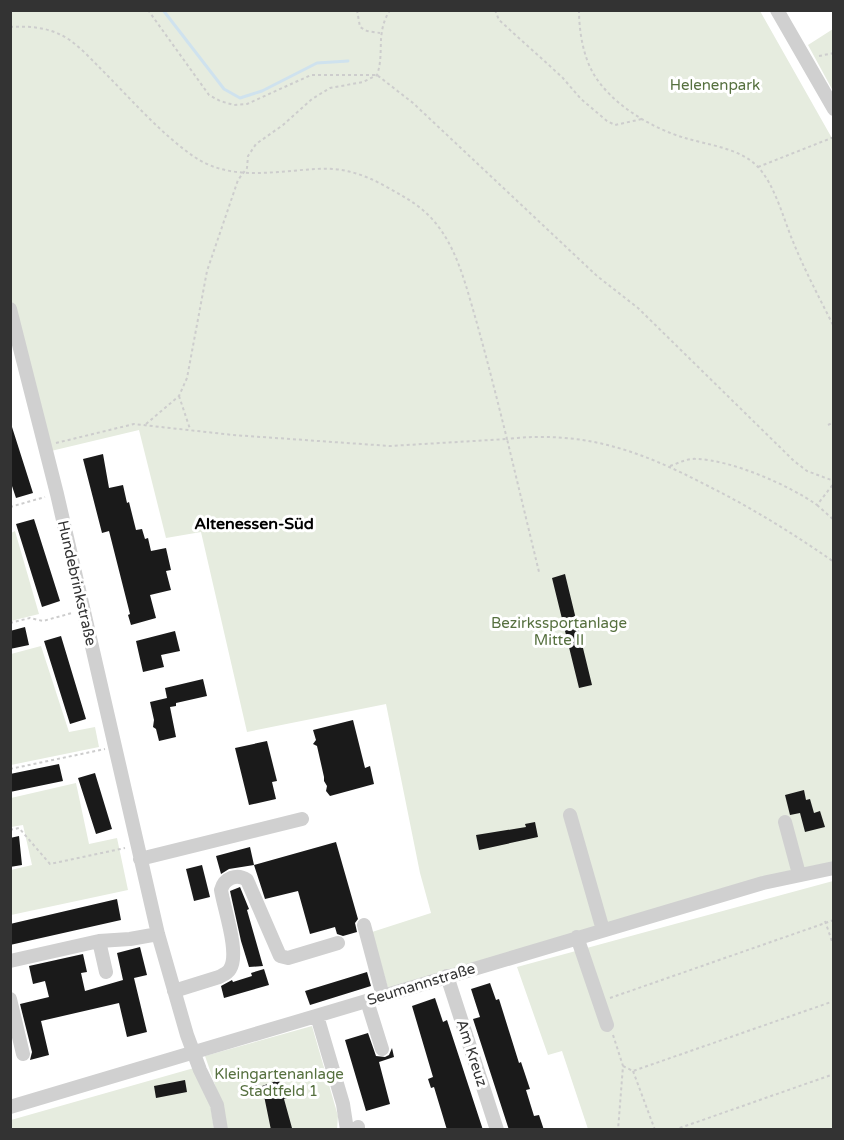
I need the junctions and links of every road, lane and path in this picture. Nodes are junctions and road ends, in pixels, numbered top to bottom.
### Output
1 (148, 10) edge
2 (357, 10) edge
3 (390, 10) edge
4 (495, 10) edge
5 (579, 10) edge
6 (777, 10) edge
7 (10, 27) edge
8 (381, 33) junction
9 (834, 53) edge
10 (806, 60) junction
11 (376, 75) junction
12 (834, 109) edge
13 (643, 119) junction
14 (834, 137) edge
15 (758, 166) junction
16 (244, 172) junction
17 (10, 309) edge
18 (834, 327) edge
19 (179, 396) junction
20 (834, 422) edge
21 (146, 424) junction
22 (828, 425) dead end
23 (190, 429) junction
24 (507, 439) junction
25 (45, 446) junction
26 (670, 466) junction
27 (834, 482) edge
28 (57, 494) junction
29 (817, 505) junction
30 (10, 507) edge
31 (834, 520) edge
32 (834, 562) edge
33 (539, 572) dead end
34 (82, 610) junction
35 (10, 623) edge
36 (114, 747) junction
37 (10, 768) edge
38 (570, 814) dead end
39 (302, 819) dead end
40 (785, 822) dead end
41 (10, 830) edge
42 (138, 852) junction
43 (834, 868) edge
44 (799, 874) junction
45 (834, 920) edge
46 (825, 921) junction
47 (364, 926) dead end
48 (603, 930) junction
49 (158, 934) junction
50 (577, 938) junction
51 (99, 941) junction
52 (338, 944) dead end
53 (834, 947) edge
54 (10, 962) edge
55 (106, 972) dead end
56 (447, 976) junction
57 (174, 991) junction
58 (383, 996) junction
59 (10, 999) edge
60 (367, 1001) junction
61 (834, 1001) edge
62 (599, 1002) junction
63 (316, 1016) junction
64 (607, 1025) joint
65 (382, 1049) dead end
66 (192, 1052) junction
67 (23, 1054) dead end
68 (623, 1066) junction
69 (633, 1071) junction
70 (834, 1074) edge
71 (10, 1107) edge
72 (354, 1129) edge
73 (222, 1130) edge
74 (497, 1130) edge
75 (618, 1130) edge
76 (655, 1130) edge
77 (674, 1130) edge

1 - 11 path
2 - 8 path
3 - 8 path
4 - 13 path
5 - 13 path
6 - 10 street
7 - 16 path
8 - 11 path
9 - 10 path
10 - 12 street
11 - 16 path
11 - 27 path
13 - 15 path
14 - 15 path
15 - 18 path
16 - 19 path
16 - 24 path
17 - 25 street, Hundebrinkstraße
19 - 21 path
19 - 23 path
20 - 22 path
21 - 23 path
21 - 25 path
23 - 24 path
24 - 26 path
24 - 33 path
25 - 28 street, Hundebrinkstraße
26 - 29 path
26 - 32 path
27 - 29 path
28 - 30 path
28 - 34 street, Hundebrinkstraße
29 - 31 path
34 - 35 path
34 - 36 street, Hundebrinkstraße
36 - 37 path
36 - 42 street, Hundebrinkstraße
38 - 48 street
39 - 42 street
40 - 44 street
41 - 42 path
42 - 49 street, Hundebrinkstraße
43 - 44 street, Seumannstraße
44 - 48 street, Seumannstraße
45 - 46 path
46 - 53 path
46 - 62 path
47 - 58 street
48 - 50 street, Seumannstraße
49 - 51 street
49 - 57 street, Hundebrinkstraße
50 - 56 street, Seumannstraße
50 - 62 street
51 - 54 street
51 - 55 street
52 - 57 street
56 - 58 street, Seumannstraße
56 - 74 street, Am Kreuz
57 - 66 street, Hundebrinkstraße
58 - 60 street, Seumannstraße
59 - 67 street
60 - 63 street, Seumannstraße
60 - 65 street
61 - 69 path
62 - 64 street
63 - 66 street, Seumannstraße
63 - 72 street
64 - 68 path
66 - 71 street, Seumannstraße
66 - 73 street, Hundebrinkstraße
68 - 69 path
68 - 75 path
69 - 76 path
70 - 77 path

